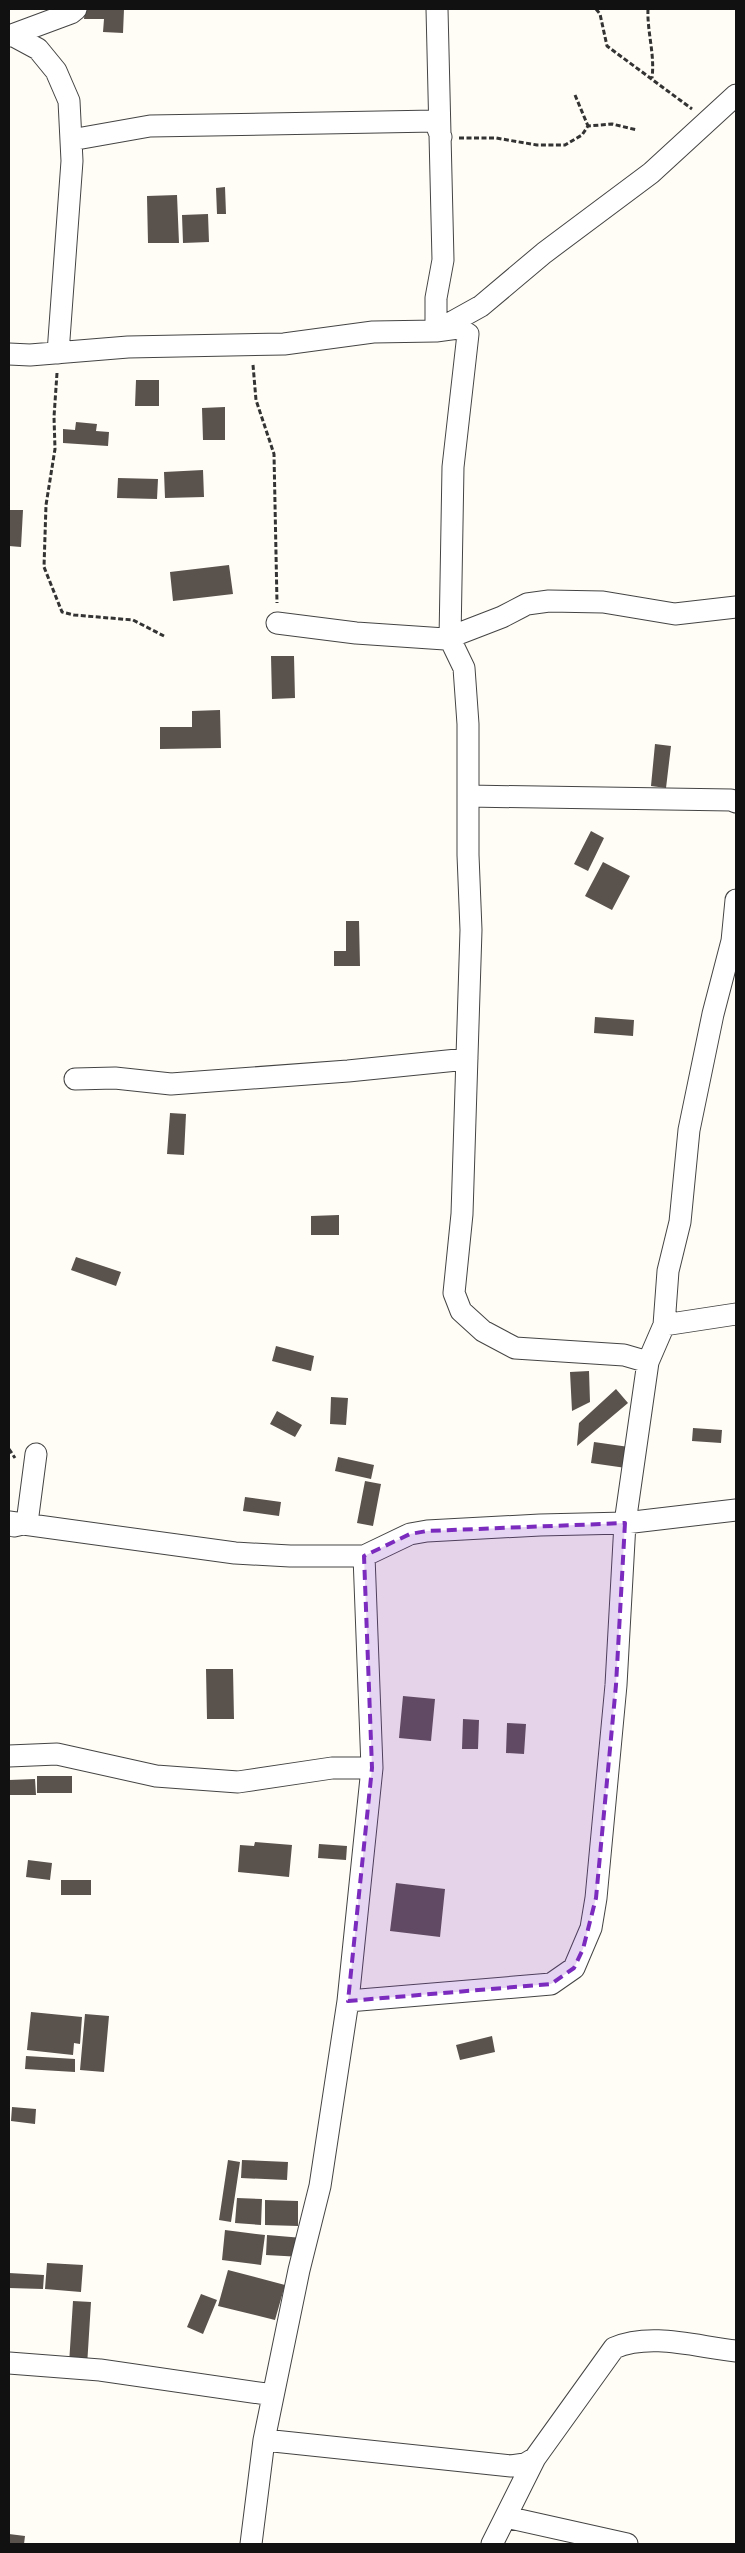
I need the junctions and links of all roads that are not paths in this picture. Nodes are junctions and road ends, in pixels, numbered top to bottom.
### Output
1 (76, 9) edge
2 (437, 9) edge
3 (10, 35) edge
4 (736, 95) edge
5 (441, 137) junction
6 (71, 140) junction
7 (436, 331) junction
8 (58, 353) junction
9 (9, 354) edge
10 (736, 607) edge
11 (277, 623) road end
12 (450, 638) junction
13 (468, 796) junction
14 (736, 803) edge
15 (736, 818) edge
16 (736, 900) edge
17 (468, 1059) junction
18 (75, 1079) dead end
19 (736, 1314) edge
20 (664, 1325) junction
21 (648, 1362) junction
22 (36, 1454) dead end
23 (736, 1510) edge
24 (625, 1523) junction
25 (15, 1524) edge
26 (364, 1556) junction
27 (9, 1756) edge
28 (372, 1768) junction
29 (348, 2001) junction
30 (736, 2352) edge
31 (9, 2363) edge
32 (273, 2395) junction
33 (264, 2440) junction
34 (534, 2458) junction
35 (506, 2517) junction
36 (251, 2544) edge
37 (492, 2544) edge
38 (627, 2544) edge

1 - 3 street
2 - 5 street
3 - 6 street
4 - 7 street
5 - 6 street
5 - 7 street
6 - 8 street
7 - 8 street
7 - 12 street
8 - 9 street
10 - 12 street
11 - 12 street
12 - 13 street
13 - 14 street
13 - 17 street
14 - 15 street
16 - 20 street
17 - 18 street
17 - 21 street
19 - 20 street
20 - 21 street
21 - 24 street
22 - 25 street
23 - 24 street
24 - 26 street
24 - 29 street
25 - 26 street
26 - 28 street
27 - 28 street
28 - 29 street
29 - 32 street
30 - 34 street
31 - 32 street
32 - 33 street
33 - 34 street
33 - 36 street
34 - 35 street
35 - 37 street
35 - 38 street

